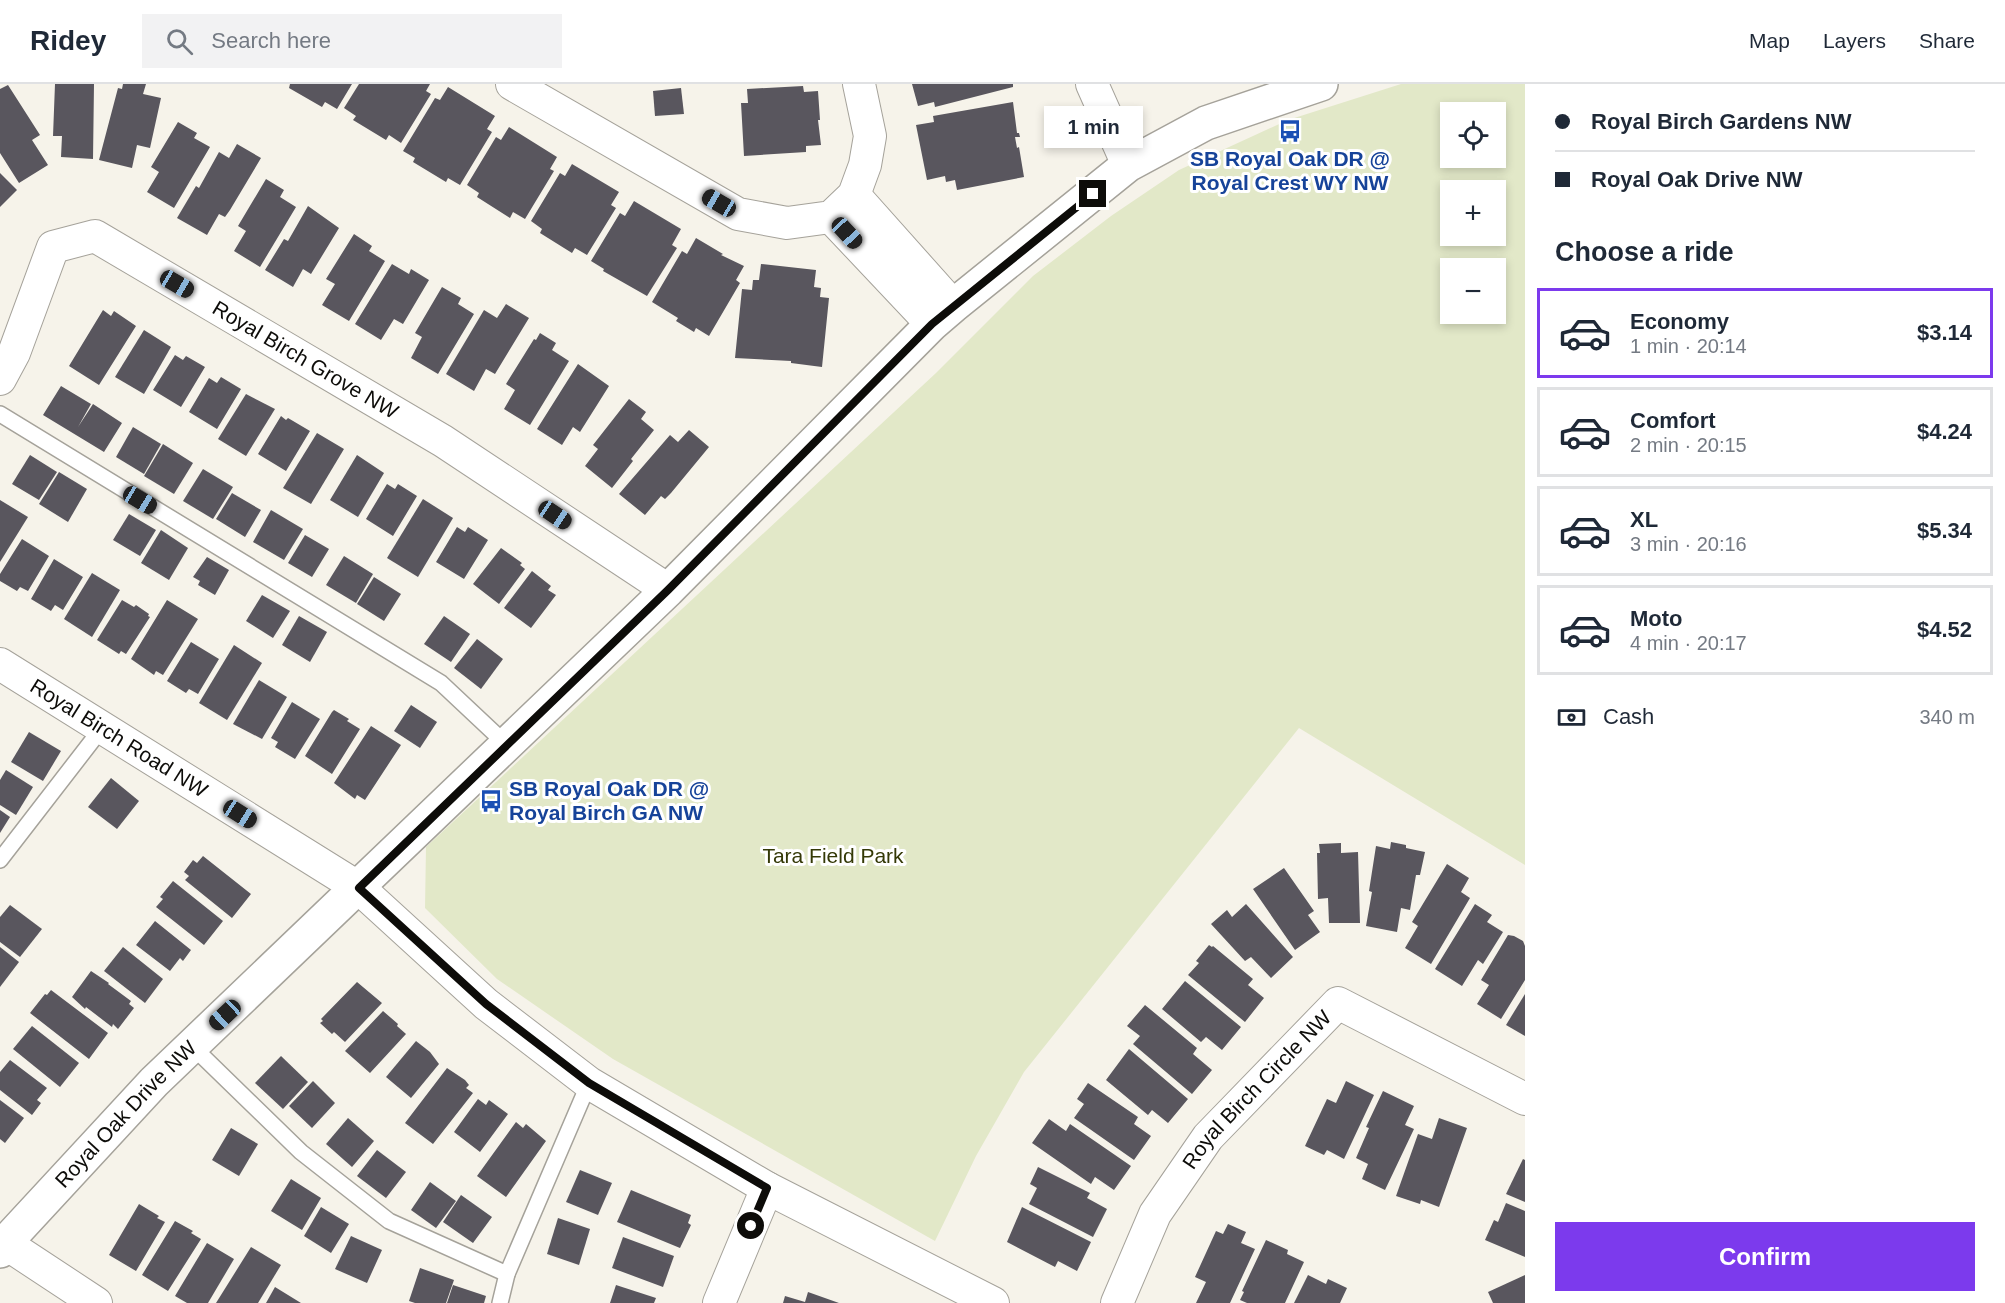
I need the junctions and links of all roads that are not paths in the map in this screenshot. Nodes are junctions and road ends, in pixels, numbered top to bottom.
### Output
1 (859, 84) edge
2 (1092, 84) edge
3 (1321, 84) edge
4 (520, 87) edge
5 (1128, 165) junction
6 (854, 195) junction
7 (831, 217) junction
8 (943, 315) junction
9 (0, 379) edge
10 (0, 414) edge
11 (668, 590) junction
12 (0, 664) edge
13 (102, 728) junction
14 (507, 746) junction
15 (0, 860) edge
16 (359, 888) junction
17 (192, 1046) junction
18 (589, 1083) junction
19 (1525, 1099) edge
20 (767, 1188) junction
21 (3, 1247) edge
22 (507, 1274) junction
23 (96, 1303) edge
24 (500, 1303) edge
25 (719, 1303) edge
26 (993, 1303) edge
27 (1117, 1303) edge

1 - 6 street
2 - 5 street
3 - 5 street, Royal Oak Drive NW
4 - 7 street
5 - 8 street, Royal Oak Drive NW
6 - 7 street
6 - 8 street
7 - 8 street
8 - 11 street, Royal Oak Drive NW
9 - 11 street, Royal Birch Grove NW
10 - 14 lane
11 - 14 street, Royal Oak Drive NW
12 - 13 street, Royal Birch Road NW
13 - 15 lane
13 - 16 street, Royal Birch Road NW
14 - 16 street, Royal Oak Drive NW
16 - 17 street, Royal Oak Drive NW
16 - 18 street, Royal Birch Road NW
17 - 21 street, Royal Oak Drive NW
17 - 22 lane
18 - 20 street, Royal Birch Road NW
18 - 22 lane
19 - 27 street, Royal Birch Circle NW
20 - 25 street
20 - 26 street, Royal Birch Road NW
21 - 23 street
22 - 24 lane

